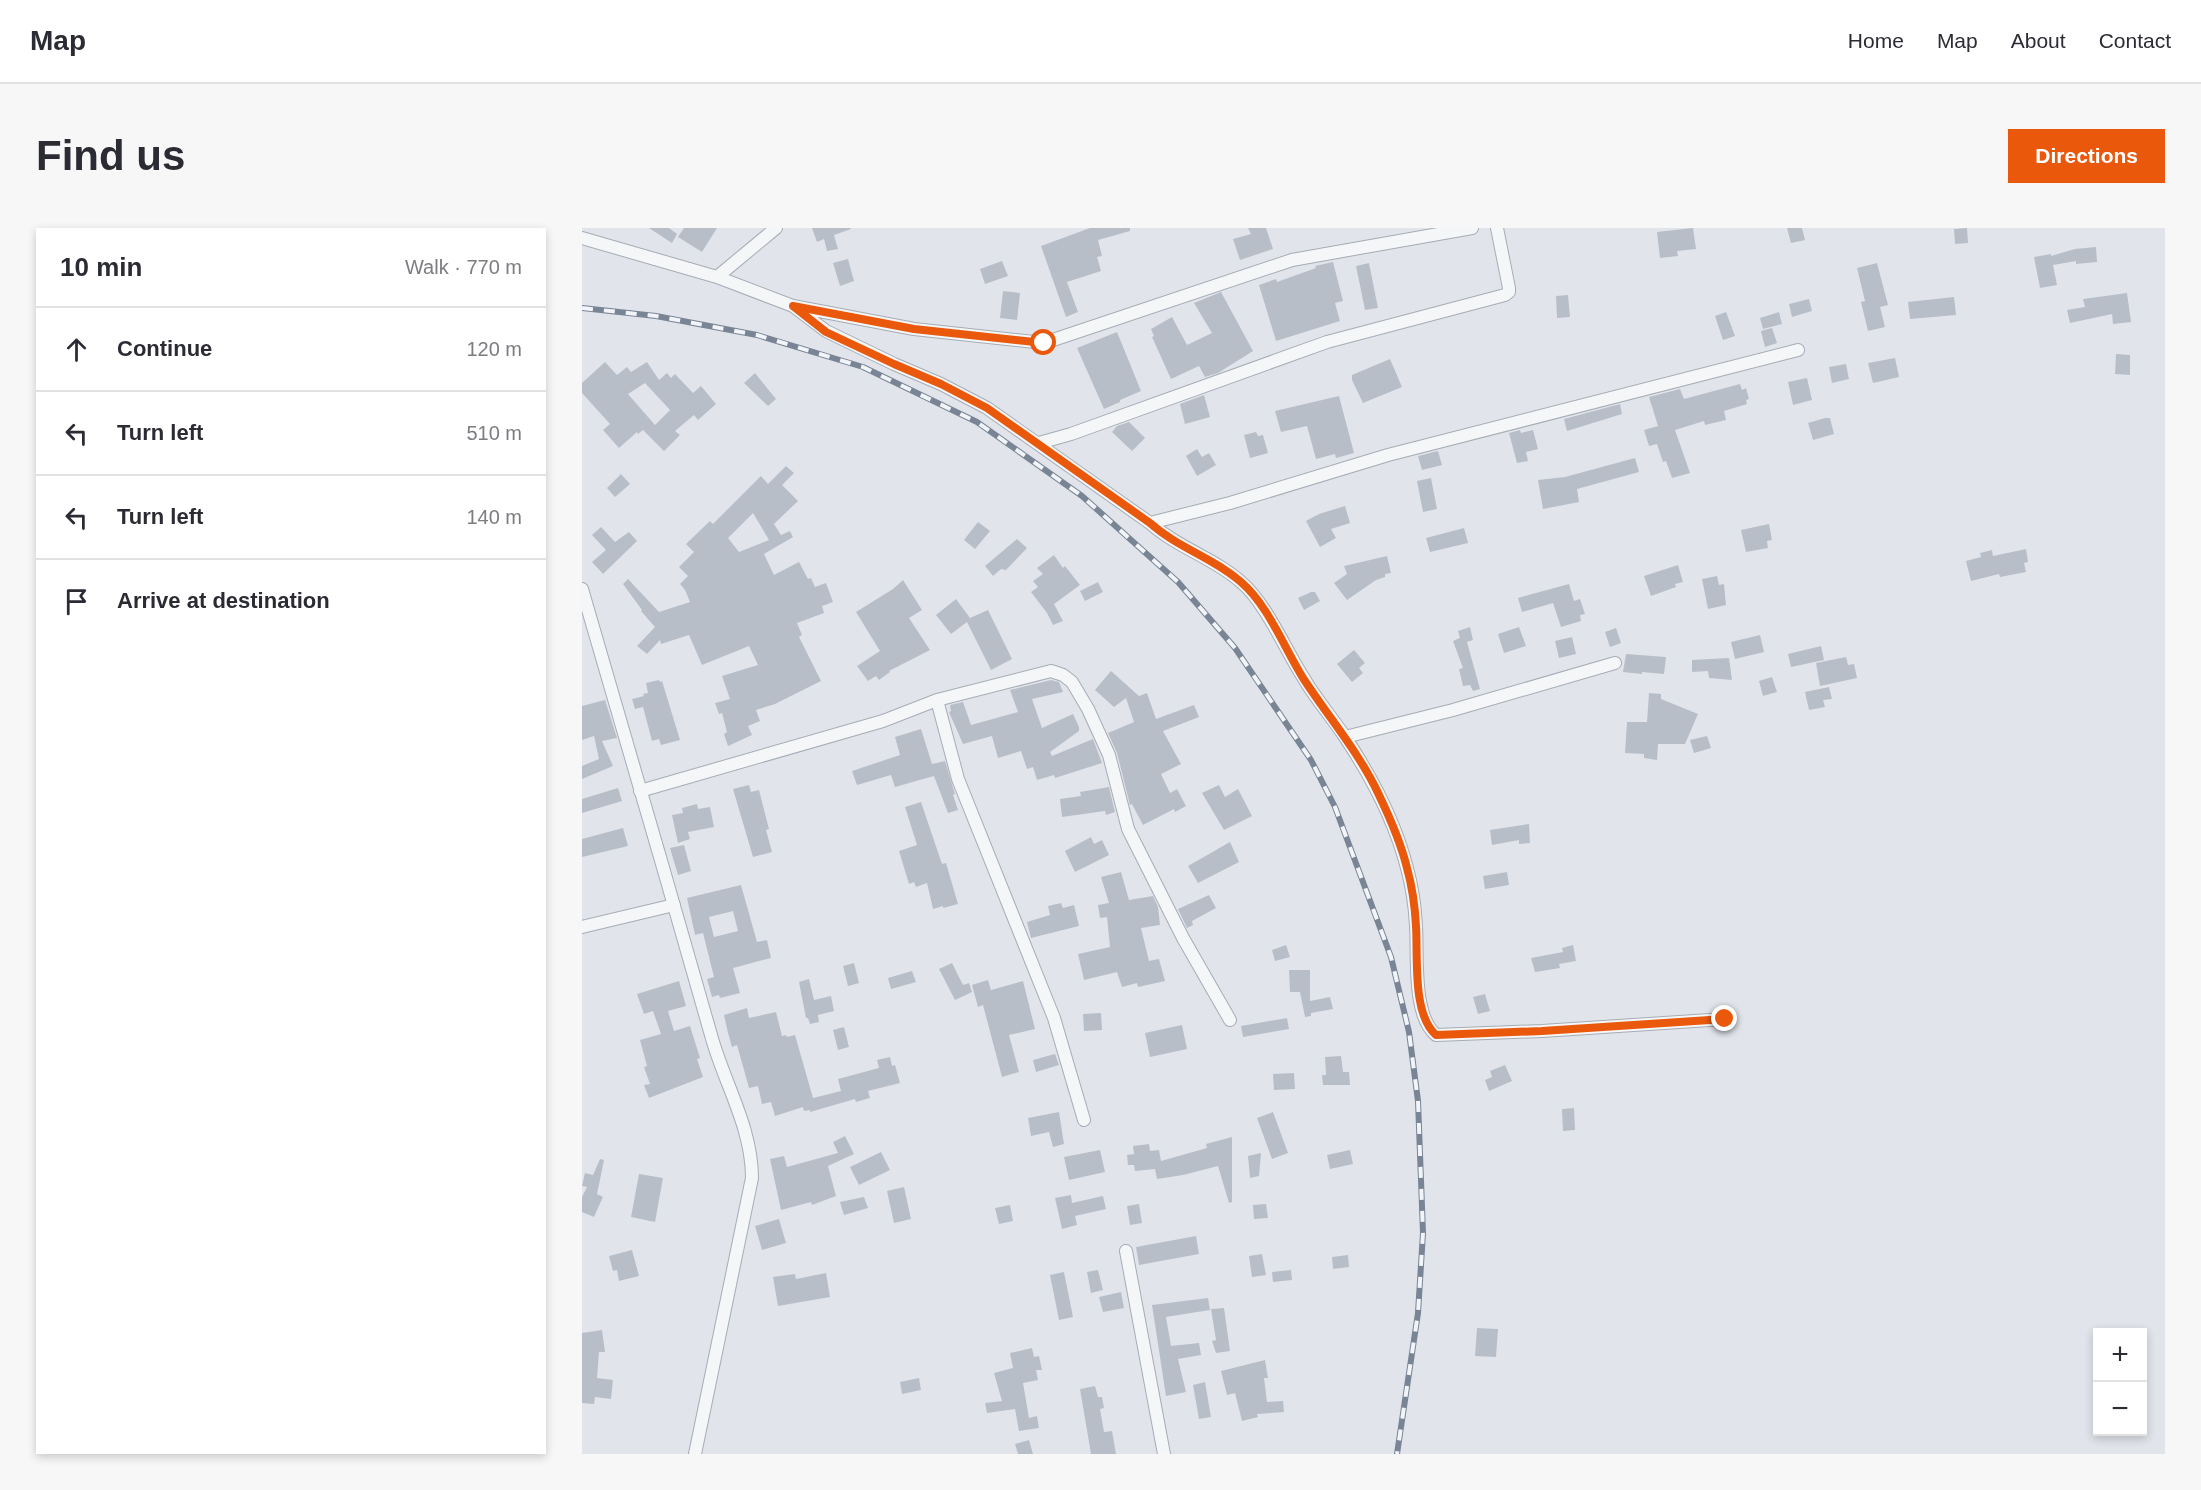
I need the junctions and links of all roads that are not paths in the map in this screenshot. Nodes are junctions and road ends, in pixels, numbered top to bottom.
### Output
1 (776, 228) edge
2 (1472, 228) edge
3 (1497, 228) edge
4 (1443, 231) edge
5 (582, 238) edge
6 (717, 277) junction
7 (793, 306) junction
8 (1798, 350) dead end
9 (1039, 443) junction
10 (1150, 523) junction
11 (582, 589) edge
12 (1615, 663) dead end
13 (937, 700) junction
14 (1345, 737) junction
15 (640, 791) junction
16 (674, 904) junction
17 (582, 927) edge
18 (1725, 1019) dead end
19 (1230, 1020) dead end
20 (1084, 1120) dead end
21 (1126, 1251) dead end
22 (695, 1454) edge
23 (1164, 1454) edge

1 - 6 street
2 - 4 street
3 - 9 street
4 - 7 street
5 - 6 street
6 - 7 street
7 - 9 street
8 - 10 street
9 - 10 street
10 - 14 street
11 - 15 street
12 - 14 street
13 - 15 street
13 - 19 street
13 - 20 street
14 - 18 street
15 - 16 street
16 - 17 street
16 - 22 street
21 - 23 street

